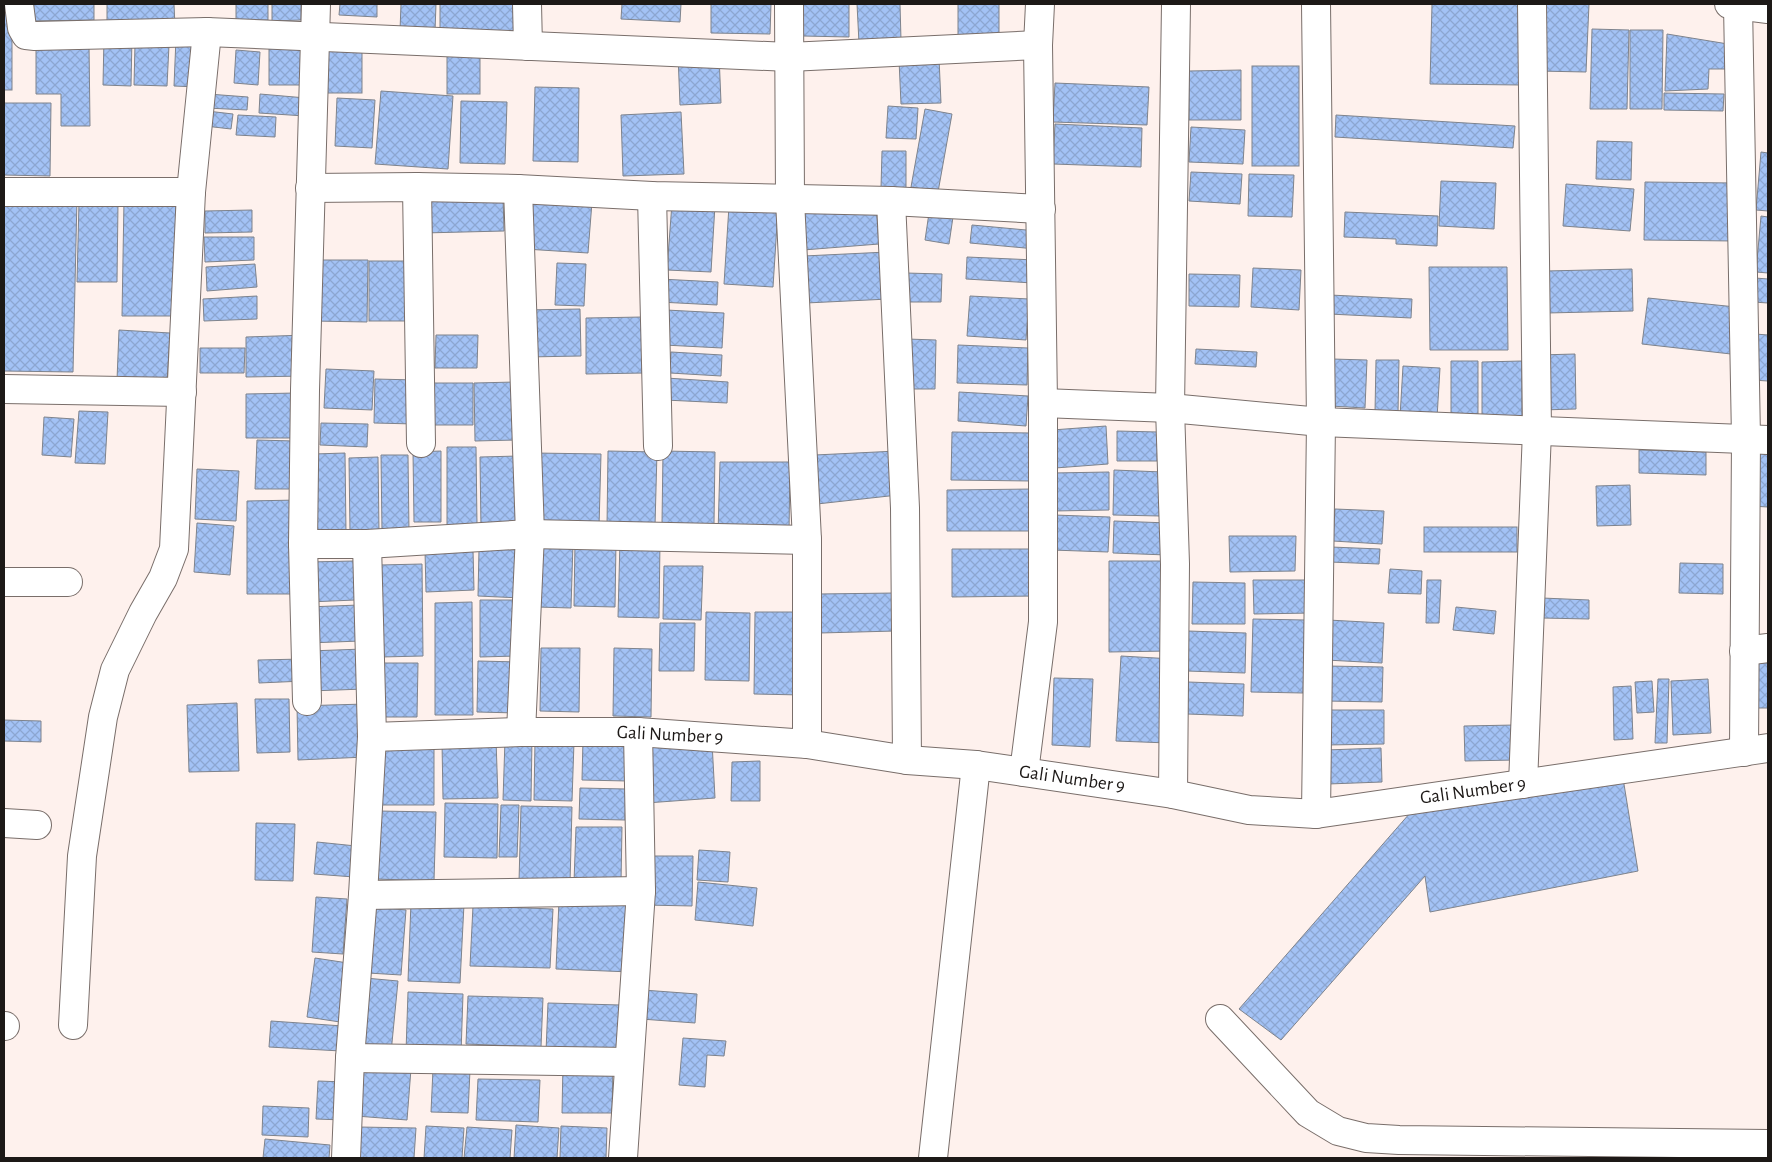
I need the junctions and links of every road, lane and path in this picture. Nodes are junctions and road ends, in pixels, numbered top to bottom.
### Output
1 (19, 4) edge
2 (316, 4) edge
3 (528, 4) edge
4 (789, 4) edge
5 (1040, 4) edge
6 (1176, 4) edge
7 (1316, 4) edge
8 (1532, 4) edge
9 (1734, 4) edge
10 (1768, 9) edge
11 (208, 32) junction
12 (315, 38) junction
13 (1038, 45) junction
14 (528, 46) junction
15 (789, 57) junction
16 (417, 187) junction
17 (310, 188) junction
18 (518, 189) junction
19 (4, 192) edge
20 (191, 192) junction
21 (652, 196) junction
22 (790, 200) junction
23 (892, 201) junction
24 (1041, 209) junction
25 (4, 389) edge
26 (182, 392) junction
27 (1043, 403) junction
28 (1170, 408) junction
29 (1321, 422) junction
30 (1538, 431) junction
31 (1757, 439) edge
32 (421, 443) dead end
33 (658, 446) dead end
34 (530, 534) junction
35 (807, 540) junction
36 (303, 544) junction
37 (367, 544) junction
38 (4, 582) edge
39 (68, 582) dead end
40 (1756, 649) edge
41 (307, 701) dead end
42 (521, 732) junction
43 (638, 732) junction
44 (372, 737) junction
45 (807, 744) junction
46 (1756, 750) edge
47 (907, 760) junction
48 (976, 765) junction
49 (1024, 772) junction
50 (1522, 784) junction
51 (1174, 794) junction
52 (1316, 814) junction
53 (4, 822) edge
54 (37, 825) dead end
55 (641, 891) junction
56 (363, 895) junction
57 (1220, 1019) dead end
58 (73, 1025) dead end
59 (350, 1058) junction
60 (629, 1062) junction
61 (1768, 1144) edge
62 (346, 1158) edge
63 (623, 1158) edge
64 (933, 1158) edge

1 - 11 street
2 - 12 street
3 - 14 street
4 - 15 street
5 - 13 street
6 - 28 street
7 - 29 street
8 - 30 street
9 - 10 street
9 - 31 street
11 - 12 street
11 - 20 street
12 - 14 street
12 - 17 street
13 - 15 street
13 - 24 street
14 - 15 street
15 - 22 street
16 - 17 street
16 - 18 street
16 - 32 street
17 - 36 street
18 - 21 street
18 - 34 street
19 - 20 street
20 - 26 street
21 - 22 street
21 - 33 street
22 - 23 street
22 - 35 street
23 - 24 street
23 - 47 street
24 - 27 street
25 - 26 street
26 - 58 street
27 - 28 street
27 - 49 street
28 - 29 street
28 - 51 street
29 - 30 street
29 - 52 street
30 - 31 street
30 - 50 street
31 - 40 street
34 - 35 street
34 - 37 street
34 - 42 street
35 - 45 street
36 - 37 street
36 - 41 street
37 - 44 street
38 - 39 street
40 - 46 street
42 - 43 street, Gali Number 9
42 - 44 street, Gali Number 9
43 - 45 street, Gali Number 9
43 - 55 street
44 - 56 street
45 - 47 street, Gali Number 9
46 - 50 street, Gali Number 9
47 - 48 street, Gali Number 9
48 - 49 street, Gali Number 9
48 - 64 street
49 - 51 street, Gali Number 9
50 - 52 street, Gali Number 9
51 - 52 street, Gali Number 9
53 - 54 street
55 - 56 street
55 - 60 street
56 - 59 street
57 - 61 street
59 - 60 street
59 - 62 street
60 - 63 street

